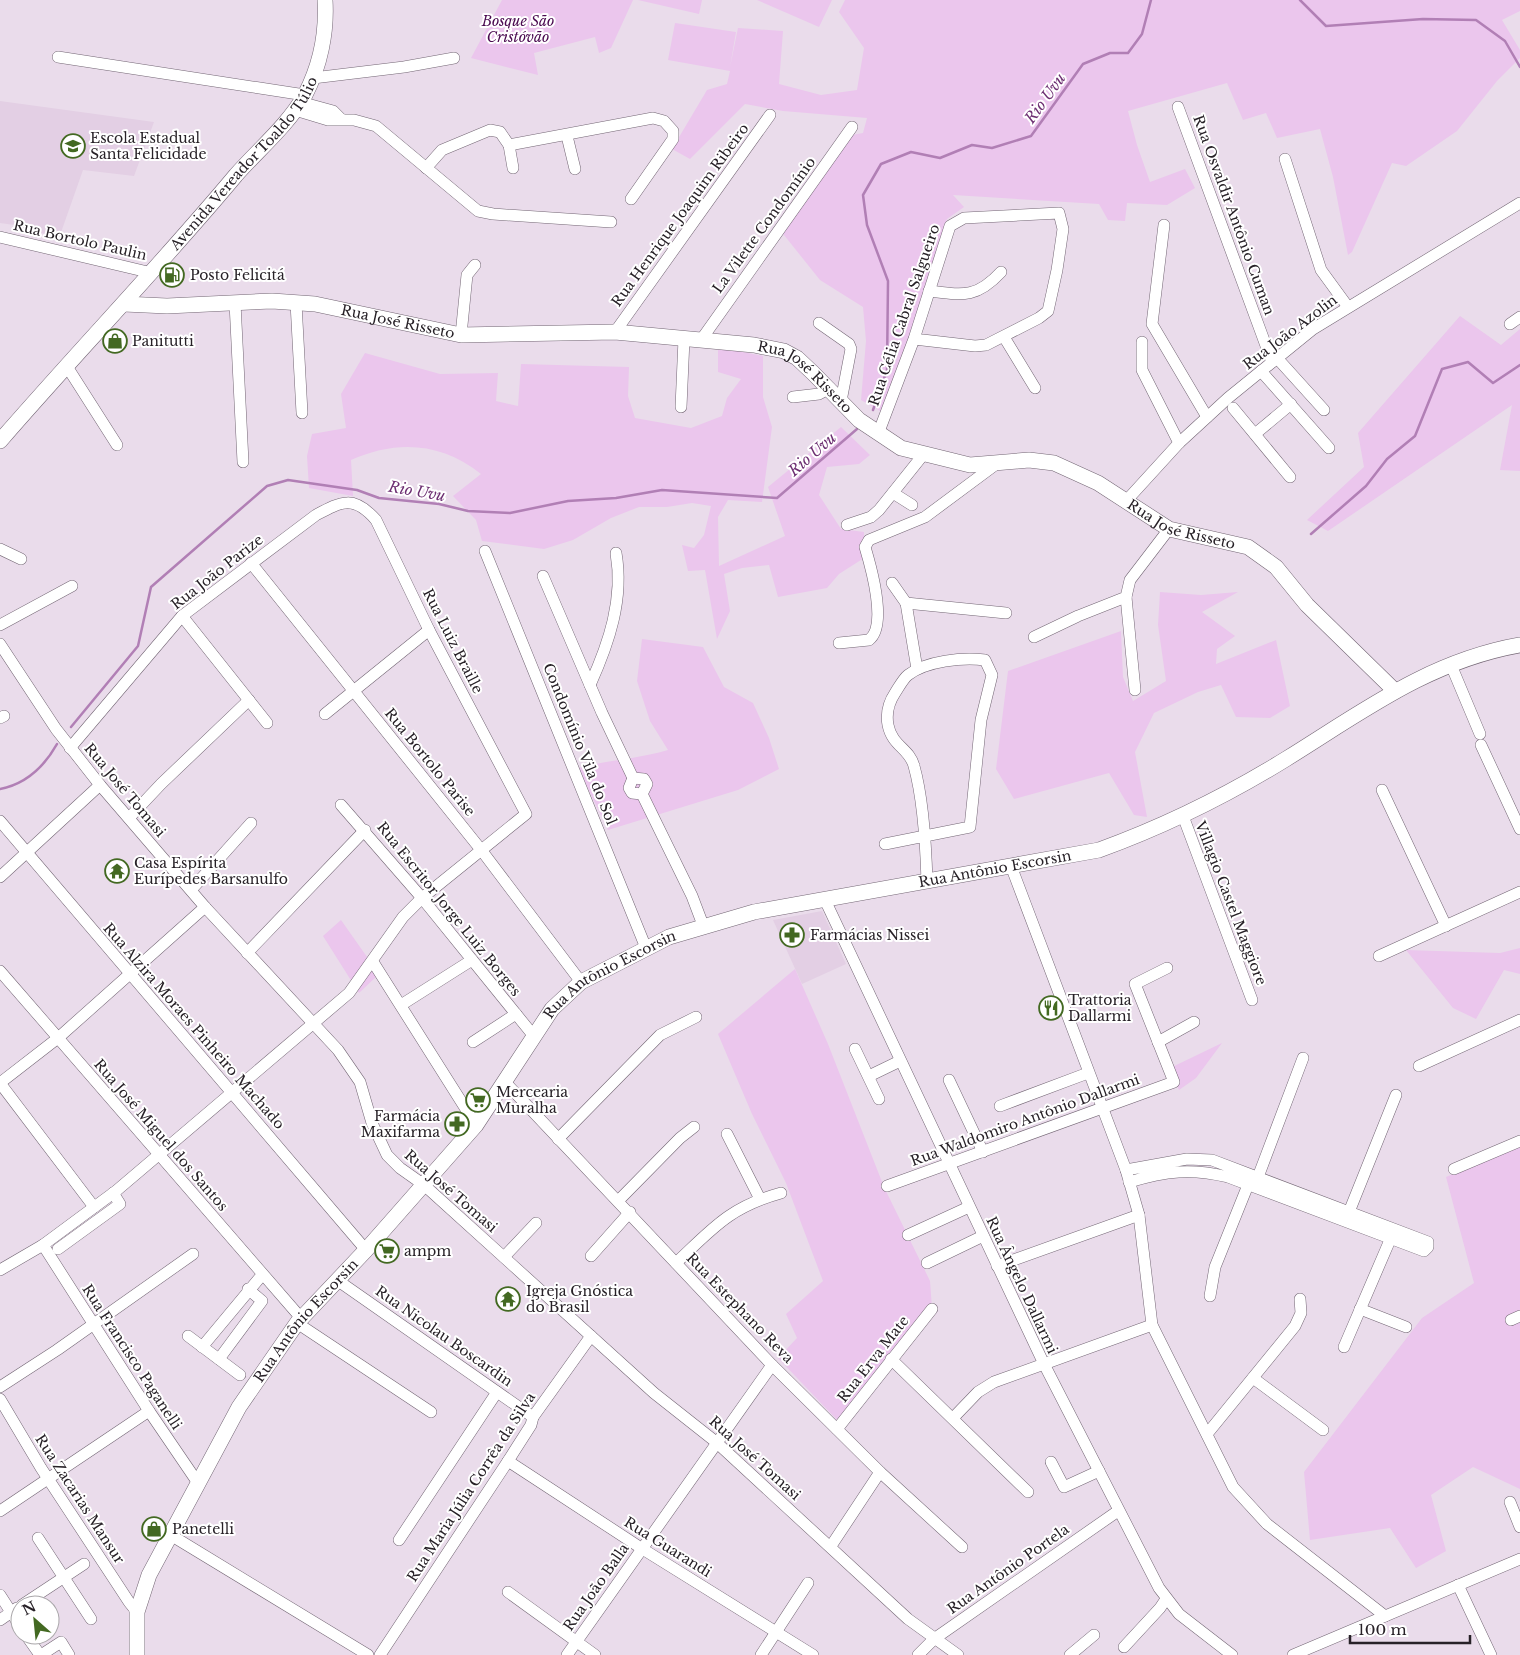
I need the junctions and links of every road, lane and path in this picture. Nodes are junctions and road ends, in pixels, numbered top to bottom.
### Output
1 (325, 0) edge
2 (58, 57) dead end
3 (454, 58) dead end
4 (313, 78) junction
5 (300, 102) junction
6 (1178, 107) dead end
7 (770, 115) dead end
8 (852, 127) dead end
9 (567, 136) junction
10 (509, 145) junction
11 (1285, 159) dead end
12 (426, 168) junction
13 (513, 168) dead end
14 (575, 169) dead end
15 (631, 199) dead end
16 (1520, 203) edge
17 (611, 222) dead end
18 (1164, 225) dead end
19 (0, 237) edge
20 (475, 265) dead end
21 (1000, 272) dead end
22 (152, 273) junction
23 (929, 291) junction
24 (235, 303) junction
25 (296, 303) junction
26 (124, 304) junction
27 (1348, 307) junction
28 (1520, 317) edge
29 (819, 322) dead end
30 (1510, 324) dead end
31 (615, 332) junction
32 (461, 335) junction
33 (1004, 336) junction
34 (684, 339) junction
35 (914, 339) junction
36 (701, 340) junction
37 (1142, 342) dead end
38 (1274, 360) junction
39 (66, 365) junction
40 (1261, 371) junction
41 (830, 388) junction
42 (1035, 388) dead end
43 (793, 397) dead end
44 (841, 401) junction
45 (1290, 404) junction
46 (681, 407) dead end
47 (1233, 408) dead end
48 (1324, 410) dead end
49 (302, 413) dead end
50 (1207, 417) junction
51 (878, 434) junction
52 (1255, 434) junction
53 (0, 441) edge
54 (1179, 443) junction
55 (117, 444) dead end
56 (1329, 448) dead end
57 (923, 454) junction
58 (1002, 460) junction
59 (243, 462) dead end
60 (1290, 477) dead end
61 (893, 493) junction
62 (1127, 500) junction
63 (338, 504) joint
64 (912, 505) dead end
65 (847, 525) dead end
66 (1169, 529) junction
67 (0, 549) edge
68 (485, 551) dead end
69 (616, 552) dead end
70 (21, 559) dead end
71 (252, 563) junction
72 (543, 576) dead end
73 (892, 583) dead end
74 (72, 586) dead end
75 (1126, 598) junction
76 (906, 603) junction
77 (1006, 613) dead end
78 (182, 616) junction
79 (0, 625) edge
80 (429, 630) junction
81 (1034, 637) dead end
82 (839, 642) dead end
83 (1520, 645) edge
84 (1, 648) edge
85 (1451, 665) junction
86 (917, 669) junction
87 (590, 685) junction
88 (1135, 690) dead end
89 (1394, 690) junction
90 (354, 691) junction
91 (249, 700) junction
92 (325, 714) dead end
93 (268, 723) dead end
94 (70, 748) junction
95 (100, 785) junction
96 (1382, 790) dead end
97 (340, 805) dead end
98 (1183, 816) junction
99 (129, 818) junction
100 (0, 821) edge
101 (251, 823) dead end
102 (1520, 829) edge
103 (365, 830) junction
104 (925, 837) junction
105 (885, 844) dead end
106 (482, 851) junction
107 (26, 853) junction
108 (1011, 866) junction
109 (0, 876) edge
110 (927, 882) junction
111 (191, 890) junction
112 (1520, 892) edge
113 (422, 898) junction
114 (825, 900) junction
115 (205, 907) junction
116 (703, 925) junction
117 (1446, 926) junction
118 (646, 948) junction
119 (247, 953) junction
120 (1379, 956) dead end
121 (472, 960) junction
122 (373, 962) junction
123 (1167, 968) dead end
124 (0, 971) edge
125 (129, 974) junction
126 (582, 982) junction
127 (1252, 1000) dead end
128 (401, 1005) junction
129 (516, 1014) junction
130 (696, 1017) dead end
131 (1520, 1020) edge
132 (1194, 1022) dead end
133 (313, 1024) junction
134 (534, 1035) junction
135 (58, 1038) junction
136 (473, 1042) dead end
137 (1158, 1042) junction
138 (855, 1049) dead end
139 (1303, 1058) dead end
140 (900, 1061) junction
141 (1419, 1066) dead end
142 (1088, 1073) junction
143 (868, 1076) junction
144 (949, 1080) dead end
145 (505, 1082) junction
146 (2, 1086) edge
147 (231, 1091) junction
148 (1396, 1095) dead end
149 (879, 1099) dead end
150 (1000, 1106) dead end
151 (1102, 1108) junction
152 (476, 1125) junction
153 (694, 1127) dead end
154 (727, 1134) dead end
155 (558, 1140) junction
156 (1520, 1141) edge
157 (983, 1152) junction
158 (158, 1154) junction
159 (948, 1164) junction
160 (1173, 1166) junction
161 (1454, 1169) dead end
162 (1126, 1170) junction
163 (1258, 1176) junction
164 (1129, 1182) junction
165 (424, 1185) junction
166 (1248, 1185) junction
167 (887, 1186) dead end
168 (113, 1193) junction
169 (781, 1193) dead end
170 (760, 1199) junction
171 (1297, 1199) junction
172 (619, 1200) junction
173 (94, 1207) junction
174 (968, 1207) junction
175 (630, 1212) junction
176 (1349, 1212) junction
177 (1139, 1214) junction
178 (536, 1223) dead end
179 (908, 1235) dead end
180 (983, 1236) junction
181 (1390, 1240) junction
182 (43, 1244) junction
183 (58, 1249) dead end
184 (366, 1250) junction
185 (193, 1254) dead end
186 (591, 1256) dead end
187 (504, 1257) junction
188 (676, 1263) junction
189 (927, 1263) dead end
190 (997, 1266) junction
191 (0, 1270) edge
192 (262, 1275) junction
193 (337, 1280) junction
194 (248, 1289) junction
195 (1210, 1296) dead end
196 (1300, 1299) dead end
197 (932, 1309) dead end
198 (1360, 1309) junction
199 (299, 1320) junction
200 (93, 1324) junction
201 (1152, 1325) junction
202 (1406, 1327) dead end
203 (188, 1336) dead end
204 (591, 1336) junction
205 (1344, 1346) dead end
206 (202, 1347) junction
207 (219, 1359) junction
208 (890, 1360) junction
209 (772, 1364) junction
210 (1044, 1364) junction
211 (240, 1375) dead end
212 (1253, 1378) junction
213 (0, 1387) edge
214 (497, 1392) junction
215 (0, 1399) edge
216 (149, 1411) junction
217 (431, 1412) dead end
218 (533, 1417) junction
219 (953, 1418) junction
220 (837, 1429) junction
221 (1323, 1430) dead end
222 (1207, 1434) junction
223 (716, 1442) junction
224 (508, 1461) junction
225 (1051, 1462) dead end
226 (1099, 1471) junction
227 (880, 1472) junction
228 (48, 1478) junction
229 (198, 1483) junction
230 (1028, 1492) dead end
231 (1510, 1502) dead end
232 (0, 1510) edge
233 (1118, 1511) junction
234 (1520, 1527) edge
235 (169, 1534) junction
236 (38, 1538) dead end
237 (398, 1540) dead end
238 (831, 1546) junction
239 (962, 1547) dead end
240 (641, 1548) junction
241 (1520, 1559) edge
242 (84, 1564) dead end
243 (64, 1577) junction
244 (808, 1584) dead end
245 (1458, 1584) junction
246 (508, 1592) dead end
247 (37, 1595) edge
248 (1166, 1598) junction
249 (137, 1612) junction
250 (1385, 1616) junction
251 (91, 1619) dead end
252 (777, 1632) junction
253 (1094, 1636) dead end
254 (934, 1639) junction
255 (576, 1642) junction
256 (1124, 1647) dead end
257 (40, 1655) edge
258 (69, 1655) edge
259 (137, 1655) edge
260 (368, 1655) edge
261 (380, 1655) edge
262 (567, 1655) edge
263 (595, 1655) edge
264 (761, 1655) edge
265 (813, 1655) edge
266 (918, 1655) edge
267 (958, 1655) edge
268 (1070, 1655) edge
269 (1232, 1655) edge
270 (1293, 1655) edge
271 (1491, 1655) edge

1 - 4 main road, Avenida Vereador Toaldo Túlio
2 - 5 street
3 - 4 street
4 - 5 main road, Avenida Vereador Toaldo Túlio
5 - 12 street
5 - 22 main road, Avenida Vereador Toaldo Túlio
6 - 38 street, Rua Osvaldir Antônio Cuman
7 - 31 street, Rua Henrique Joaquim Ribeiro
8 - 36 street, La Vilette Condomínio
9 - 10 street
9 - 14 street
9 - 15 street
10 - 12 street
10 - 13 street
11 - 27 street
12 - 17 street
16 - 27 street, Rua João Azolin
18 - 50 street
19 - 22 street, Rua Bortolo Paulin
20 - 32 street
21 - 23 street
22 - 26 main road, Avenida Vereador Toaldo Túlio
23 - 33 street, Rua Célia Cabral Salgueiro
23 - 35 street, Rua Célia Cabral Salgueiro
24 - 25 main road, Rua José Risseto
24 - 26 main road, Rua José Risseto
24 - 59 street
25 - 32 main road, Rua José Risseto
25 - 49 street
26 - 39 main road, Avenida Vereador Toaldo Túlio
27 - 38 street, Rua João Azolin
28 - 30 street
29 - 44 street
31 - 32 main road, Rua José Risseto
31 - 34 main road, Rua José Risseto
33 - 35 street
33 - 42 street
34 - 36 main road, Rua José Risseto
34 - 46 street
35 - 51 street, Rua Célia Cabral Salgueiro
36 - 41 main road, Rua José Risseto
37 - 54 street
38 - 40 street, Rua João Azolin
38 - 48 street
39 - 53 main road, Avenida Vereador Toaldo Túlio
39 - 55 street
40 - 45 street
40 - 50 street, Rua João Azolin
41 - 43 street
41 - 44 main road, Rua José Risseto
44 - 51 main road, Rua José Risseto
45 - 52 street
45 - 56 street
47 - 52 street
50 - 54 street, Rua João Azolin
51 - 57 main road, Rua José Risseto
52 - 60 street
54 - 62 street, Rua João Azolin
57 - 58 main road, Rua José Risseto
57 - 61 street
58 - 62 main road, Rua José Risseto
58 - 82 street
61 - 64 street
61 - 65 street
62 - 66 main road, Rua José Risseto
63 - 71 street, Rua João Parize
63 - 80 street, Rua Luiz Braille
66 - 75 street
66 - 89 main road, Rua José Risseto
67 - 70 street
68 - 118 street, Condomínio Vila do Sol
69 - 87 street
71 - 78 street, Rua João Parize
71 - 90 street, Rua Bortolo Parise
72 - 87 street
73 - 76 street
74 - 79 street
75 - 81 street
75 - 88 street
76 - 77 street
76 - 86 street
78 - 91 street
78 - 94 street, Rua João Parize
80 - 90 street
80 - 106 street, Rua Luiz Braille
83 - 85 main road, Rua Antônio Escorsin
84 - 94 street, Rua José Tomasi
85 - 89 main road, Rua Antônio Escorsin
85 - 102 street
86 - 104 street
86 - 104 street
87 - 116 street
89 - 98 main road, Rua Antônio Escorsin
90 - 92 street
90 - 106 street, Rua Bortolo Parise
91 - 93 street
91 - 99 street
94 - 95 street, Rua José Tomasi
95 - 99 street, Rua José Tomasi
95 - 107 street
96 - 117 street
97 - 103 street, Rua Escritor Jorge Luiz Borges
98 - 108 main road, Rua Antônio Escorsin
98 - 127 street, Villagio Castel Maggiore
99 - 111 street, Rua José Tomasi
100 - 107 street, Rua Alzira Moraes Pinheiro Machado
101 - 111 street
103 - 113 street, Rua Escritor Jorge Luiz Borges
103 - 119 street
104 - 105 street
104 - 110 street
106 - 113 street
106 - 126 street, Rua Bortolo Parise
107 - 109 street
107 - 125 street, Rua Alzira Moraes Pinheiro Machado
108 - 110 main road, Rua Antônio Escorsin
108 - 142 street
110 - 114 main road, Rua Antônio Escorsin
111 - 115 street, Rua José Tomasi
112 - 117 street
113 - 121 street, Rua Escritor Jorge Luiz Borges
113 - 122 street
114 - 116 main road, Rua Antônio Escorsin
114 - 140 street, Rua Ângelo Dallarmi
115 - 119 street, Rua José Tomasi
115 - 125 street
116 - 118 main road, Rua Antônio Escorsin
117 - 120 street
118 - 126 main road, Rua Antônio Escorsin
119 - 133 street, Rua José Tomasi
121 - 128 street
121 - 129 street, Rua Escritor Jorge Luiz Borges
122 - 128 street
122 - 133 street
123 - 137 street
124 - 135 street, Rua José Miguel dos Santos
125 - 135 street
125 - 147 street, Rua Alzira Moraes Pinheiro Machado
126 - 134 main road, Rua Antônio Escorsin
128 - 152 street
129 - 134 street, Rua Escritor Jorge Luiz Borges
129 - 136 street
130 - 155 street
131 - 141 street
132 - 137 street
133 - 147 street
133 - 165 street, Rua José Tomasi
134 - 145 main road, Rua Antônio Escorsin
135 - 146 street
135 - 158 street, Rua José Miguel dos Santos
137 - 151 street, Rua Waldomiro Antônio Dallarmi
138 - 143 street
139 - 163 street
140 - 143 street
140 - 159 street, Rua Ângelo Dallarmi
142 - 150 street
142 - 151 street
143 - 149 street
144 - 157 street
145 - 152 main road, Rua Antônio Escorsin
145 - 155 street, Rua Estephano Reva
146 - 173 street
147 - 158 street
147 - 184 street, Rua Alzira Moraes Pinheiro Machado
148 - 176 street
151 - 157 street, Rua Waldomiro Antônio Dallarmi
151 - 162 street
152 - 165 main road, Rua Antônio Escorsin
153 - 172 street
154 - 170 street
155 - 172 street, Rua Estephano Reva
156 - 161 street
157 - 159 street, Rua Waldomiro Antônio Dallarmi
158 - 168 street
158 - 192 street, Rua José Miguel dos Santos
159 - 167 street, Rua Waldomiro Antônio Dallarmi
159 - 174 street, Rua Ângelo Dallarmi
160 - 162 street
160 - 163 street
160 - 164 street
160 - 166 street
162 - 164 street
163 - 171 street
164 - 177 street
165 - 184 main road, Rua Antônio Escorsin
165 - 187 street, Rua José Tomasi
166 - 171 street
166 - 195 street
168 - 173 street
168 - 183 street
169 - 170 street
170 - 188 street
171 - 176 street
171 - 181 street
172 - 175 street, Rua Estephano Reva
173 - 182 street
174 - 179 street
174 - 180 street, Rua Ângelo Dallarmi
175 - 186 street
175 - 188 street, Rua Estephano Reva
176 - 181 street
177 - 190 street
177 - 201 street
178 - 187 street
180 - 189 street
180 - 190 street, Rua Ângelo Dallarmi
181 - 198 street
182 - 191 street
182 - 200 street, Rua Francisco Paganelli
184 - 193 main road, Rua Antônio Escorsin
185 - 200 street
187 - 204 street, Rua José Tomasi
188 - 209 street, Rua Estephano Reva
190 - 210 street, Rua Ângelo Dallarmi
192 - 194 street
192 - 199 street, Rua José Miguel dos Santos
193 - 199 main road, Rua Antônio Escorsin
193 - 214 street, Rua Nicolau Boscardin
194 - 206 street
194 - 207 street
196 - 212 street
197 - 208 street, Rua Erva Mate
198 - 202 street
198 - 205 street
199 - 217 street, Rua José Miguel dos Santos
199 - 229 main road, Rua Antônio Escorsin
200 - 213 street
200 - 216 street, Rua Francisco Paganelli
201 - 210 street
201 - 222 street
203 - 206 street
204 - 218 street, Rua Maria Júlia Corrêa da Silva
204 - 223 street, Rua José Tomasi
206 - 207 street
207 - 211 street
208 - 219 street
208 - 220 street, Rua Erva Mate
209 - 220 street, Rua Estephano Reva
209 - 223 street, Rua João Balla
210 - 219 street
210 - 226 street, Rua Ângelo Dallarmi
212 - 221 street
212 - 222 street
214 - 218 street, Rua Nicolau Boscardin
214 - 237 street
215 - 228 street, Rua Zacarias Mansur
216 - 228 street
216 - 229 street, Rua Francisco Paganelli
218 - 224 street, Rua Maria Júlia Corrêa da Silva
219 - 230 street
220 - 227 street, Rua Estephano Reva
222 - 250 street
223 - 238 street, Rua José Tomasi
223 - 240 street, Rua João Balla
224 - 240 street, Rua Guarandi
224 - 261 street, Rua Maria Júlia Corrêa da Silva
225 - 226 street
226 - 233 street, Rua Ângelo Dallarmi
227 - 238 street
227 - 239 street, Rua Estephano Reva
228 - 232 street
228 - 249 street, Rua Zacarias Mansur
229 - 235 main road, Rua Antônio Escorsin
231 - 234 street
233 - 248 street, Rua Ângelo Dallarmi
233 - 254 street, Rua Antônio Portela
235 - 249 main road, Rua Antônio Escorsin
235 - 260 street
236 - 243 street
238 - 254 street, Rua José Tomasi
240 - 252 street, Rua Guarandi
240 - 255 street, Rua João Balla
241 - 245 street
242 - 243 street
243 - 247 street
243 - 251 street
244 - 252 street
245 - 250 street
245 - 271 street
246 - 255 street
248 - 256 street
248 - 269 street, Rua Ângelo Dallarmi
249 - 259 main road, Rua Antônio Escorsin
250 - 270 street
252 - 264 street
252 - 265 street, Rua Guarandi
253 - 268 street
254 - 266 street, Rua Antônio Portela
254 - 267 street, Rua José Tomasi
255 - 262 street, Rua João Balla
255 - 263 street
257 - 258 street

